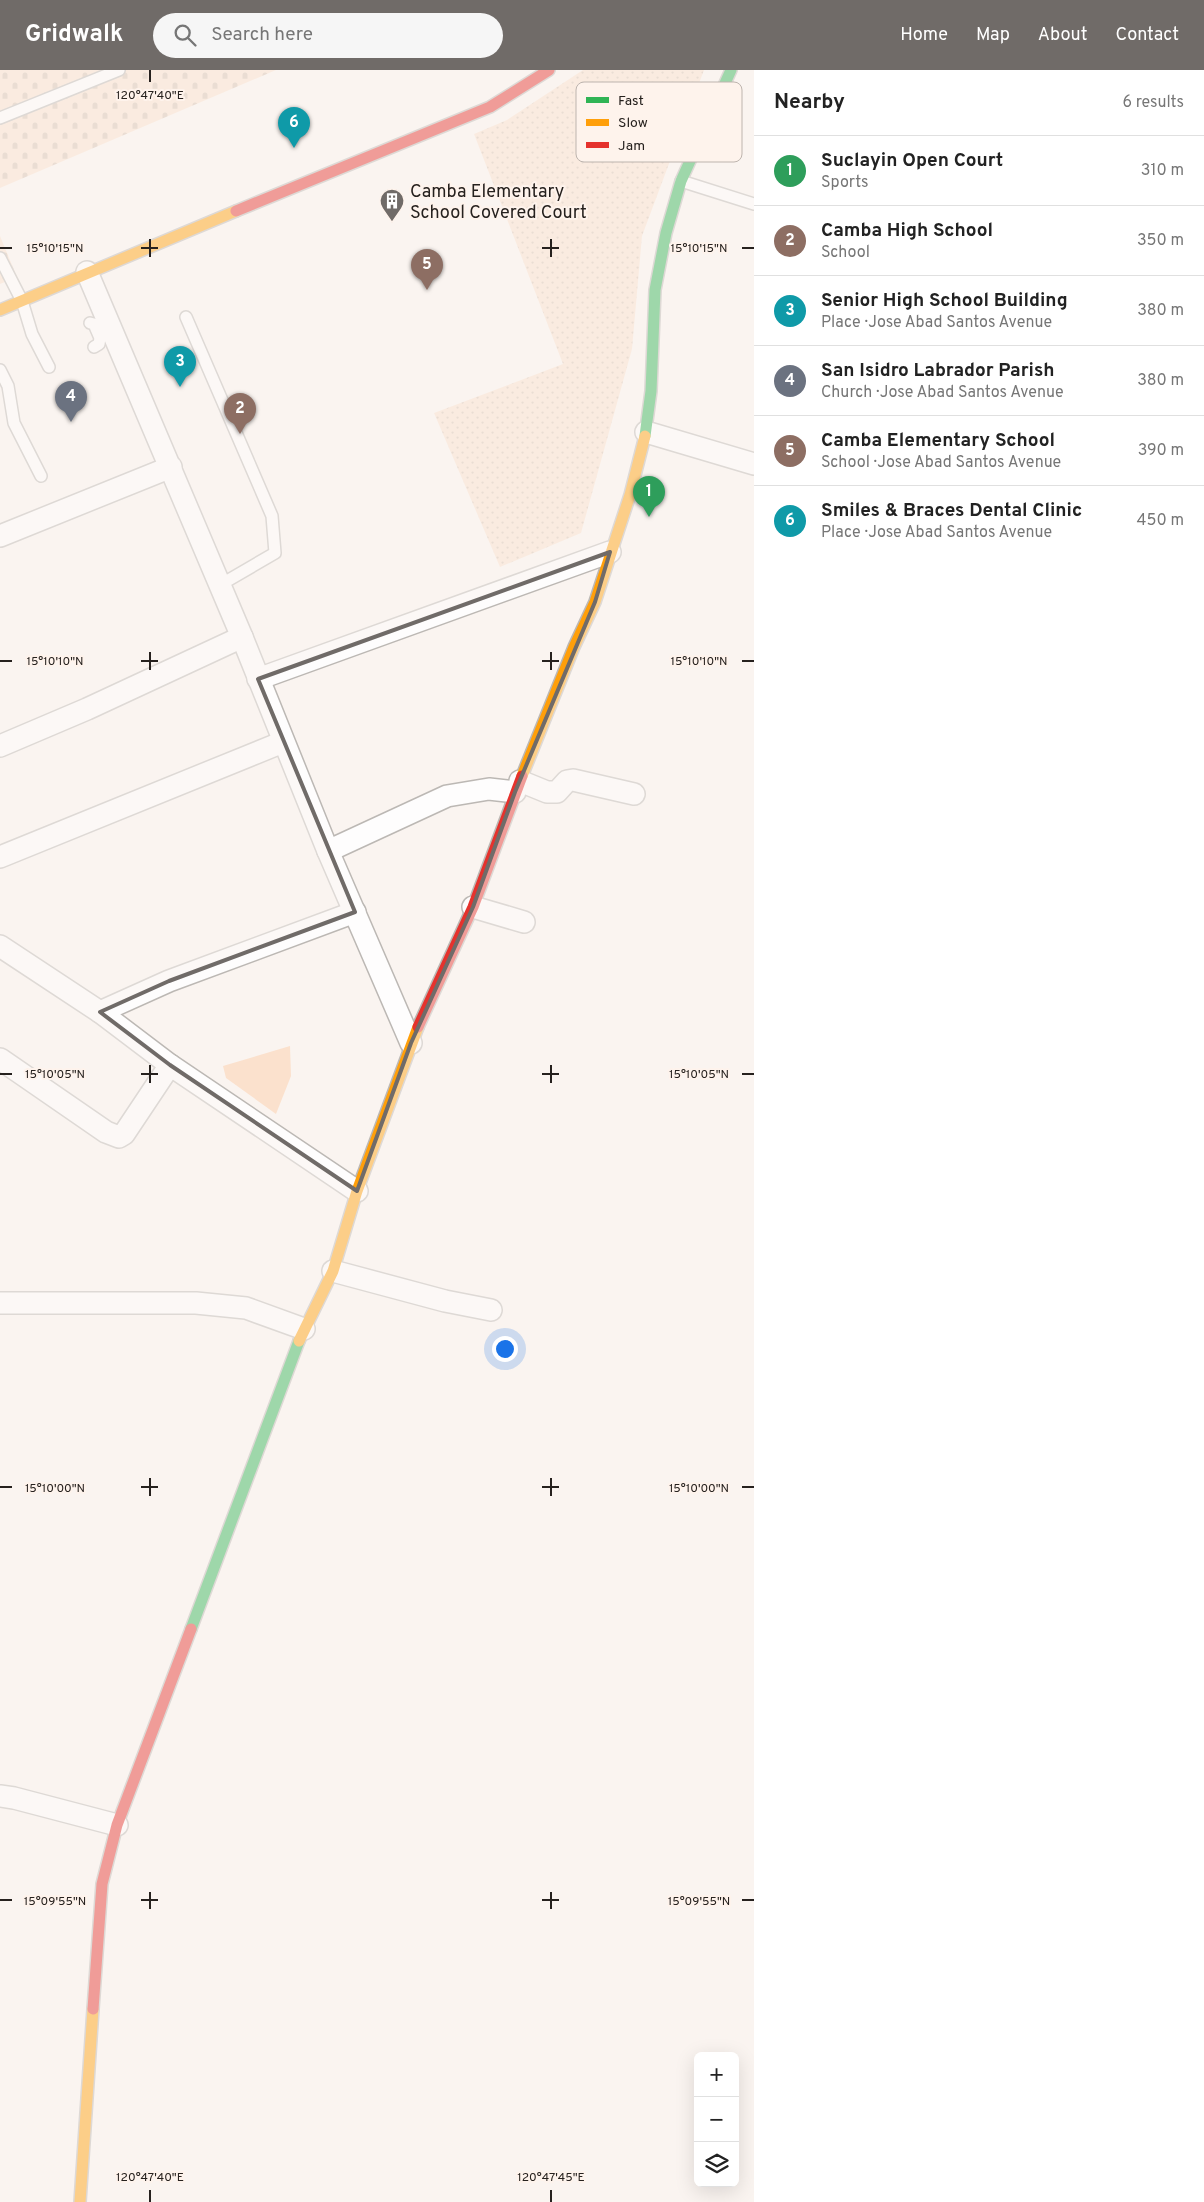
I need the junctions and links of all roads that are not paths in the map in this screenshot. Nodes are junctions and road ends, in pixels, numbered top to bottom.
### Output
1 (119, 70) edge
2 (549, 70) edge
3 (731, 70) edge
4 (726, 82) edge
5 (0, 118) edge
6 (690, 162) edge
7 (681, 181) junction
8 (754, 204) edge
9 (0, 258) edge
10 (87, 272) junction
11 (22, 301) junction
12 (0, 310) edge
13 (186, 317) dead end
14 (90, 323) dead end
15 (94, 347) dead end
16 (49, 367) dead end
17 (0, 370) edge
18 (646, 432) junction
19 (754, 464) edge
20 (171, 467) junction
21 (41, 476) dead end
22 (0, 536) edge
23 (610, 552) junction
24 (220, 585) junction
25 (242, 637) junction
26 (258, 679) junction
27 (282, 742) junction
28 (0, 746) edge
29 (518, 786) junction
30 (634, 794) dead end
31 (328, 852) junction
32 (0, 858) edge
33 (473, 907) junction
34 (355, 912) junction
35 (524, 922) dead end
36 (0, 946) edge
37 (100, 1012) junction
38 (410, 1043) junction
39 (0, 1059) edge
40 (170, 1065) junction
41 (357, 1191) junction
42 (333, 1271) junction
43 (0, 1303) edge
44 (490, 1310) dead end
45 (304, 1329) junction
46 (0, 1796) edge
47 (117, 1825) junction
48 (80, 2202) edge

1 - 5 lane
2 - 10 main road
3 - 4 main road
6 - 7 main road
7 - 8 lane
7 - 18 main road
9 - 11 lane
10 - 11 main road
10 - 20 street
11 - 12 main road
11 - 16 lane
13 - 24 lane
14 - 15 lane
17 - 21 lane
18 - 19 street
18 - 23 main road
20 - 22 street
20 - 24 street
23 - 26 street
23 - 29 main road
24 - 25 street
25 - 26 street
25 - 28 street
26 - 27 street
27 - 31 street
27 - 32 street
29 - 30 street
29 - 31 street
29 - 33 main road
31 - 34 street
33 - 35 street
33 - 38 main road
34 - 37 street
34 - 38 street
36 - 37 street
37 - 40 street
38 - 41 main road
39 - 40 street
40 - 41 street
41 - 42 main road
42 - 44 street
42 - 45 main road
43 - 45 street
45 - 47 main road
46 - 47 street
47 - 48 main road

